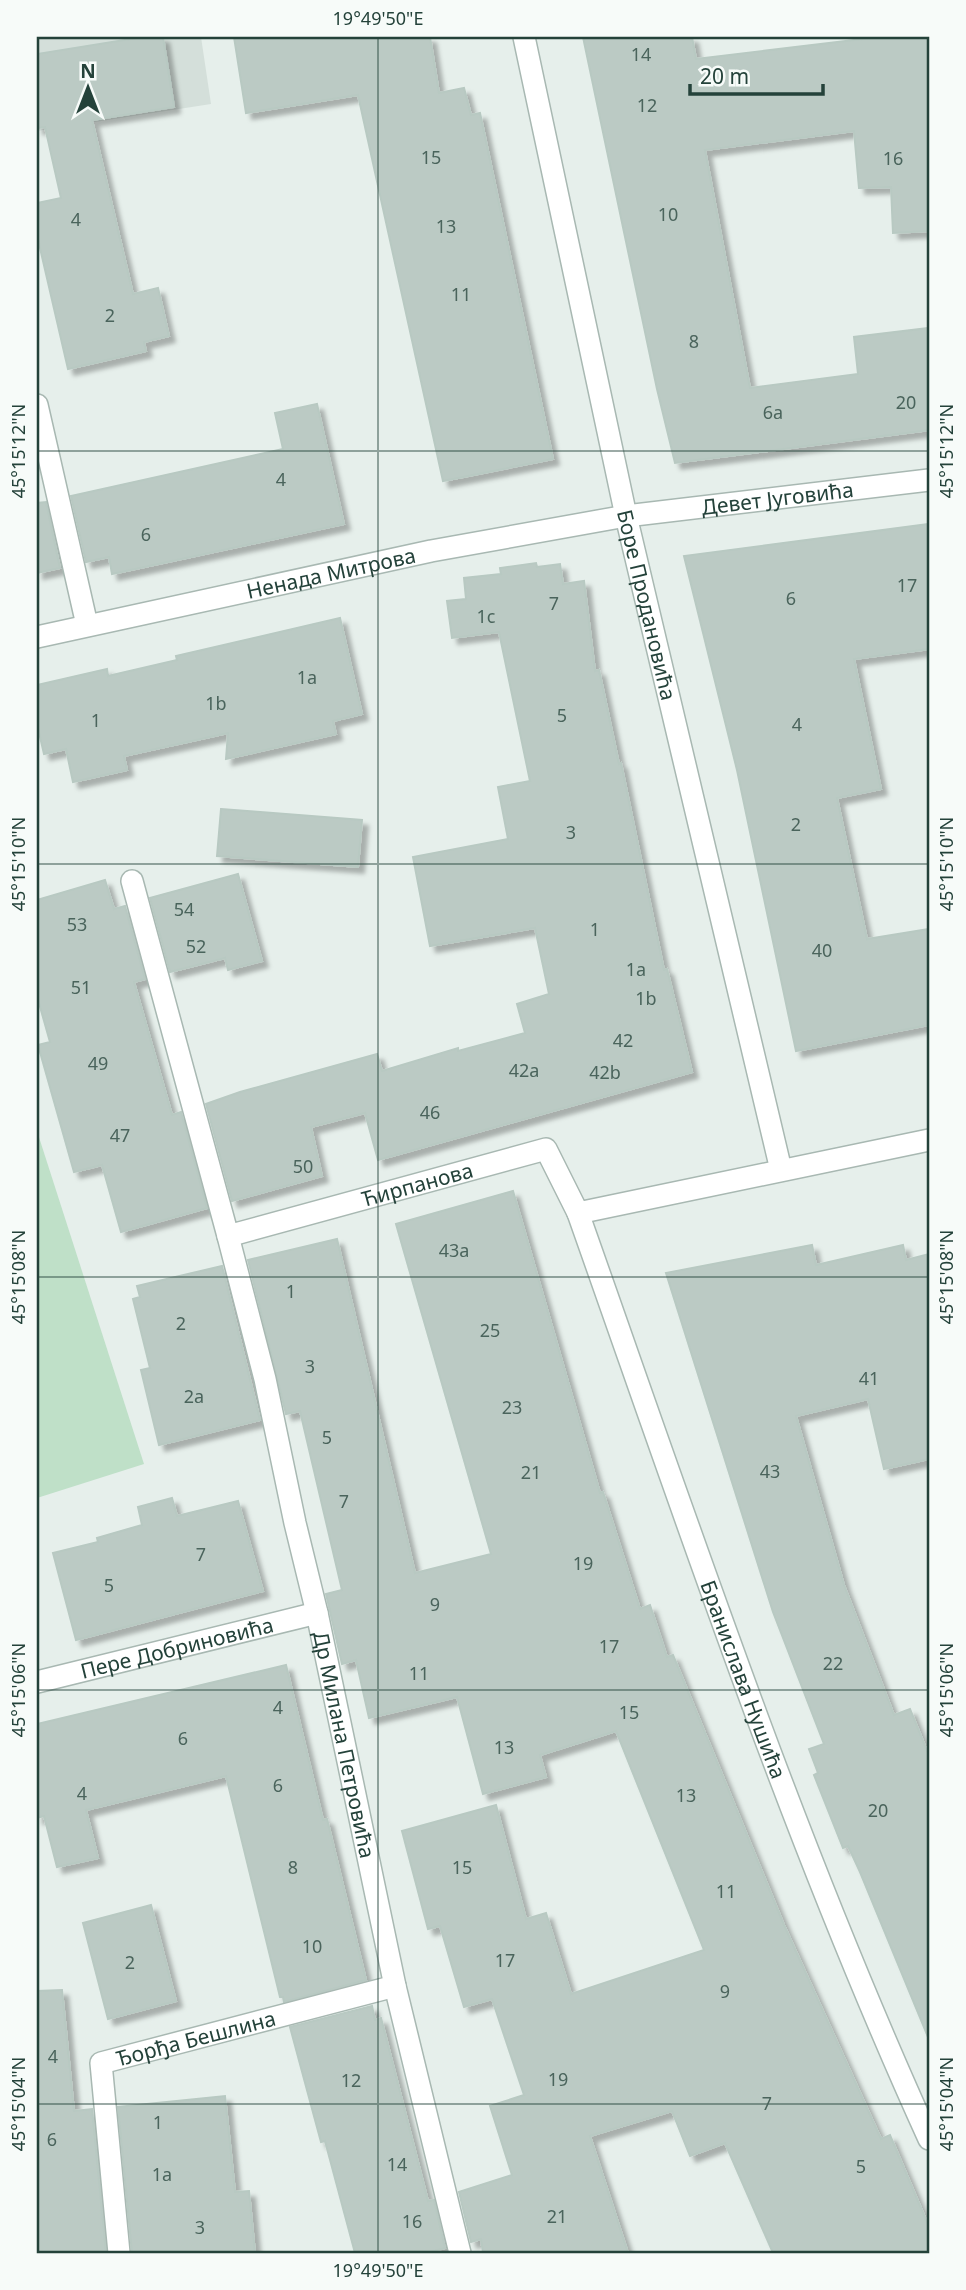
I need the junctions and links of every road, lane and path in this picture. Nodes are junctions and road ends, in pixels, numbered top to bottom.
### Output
1 (524, 37) edge
2 (37, 405) edge
3 (929, 480) edge
4 (626, 516) junction
5 (87, 625) junction
6 (37, 636) edge
7 (132, 881) dead end
8 (929, 1140) edge
9 (781, 1170) junction
10 (578, 1213) junction
11 (228, 1236) junction
12 (317, 1613) junction
13 (37, 1682) edge
14 (395, 1986) junction
15 (929, 2138) edge
16 (120, 2253) edge
17 (460, 2253) edge

1 - 4 street, Боре Продановића
2 - 5 street
3 - 4 street, Девет Југовића
4 - 5 street, Ненада Митрова
4 - 9 street, Боре Продановића
5 - 6 street, Ненада Митрова
7 - 11 street
8 - 9 street
9 - 10 street
10 - 11 street, Ћирпанова
10 - 15 street, Бранислава Нушића
11 - 12 street, Др Милана Петровића
12 - 13 street, Пере Добриновића
12 - 14 street, Др Милана Петровића
14 - 16 street, Ђорђа Бешлина
14 - 17 street, Др Милана Петровића

